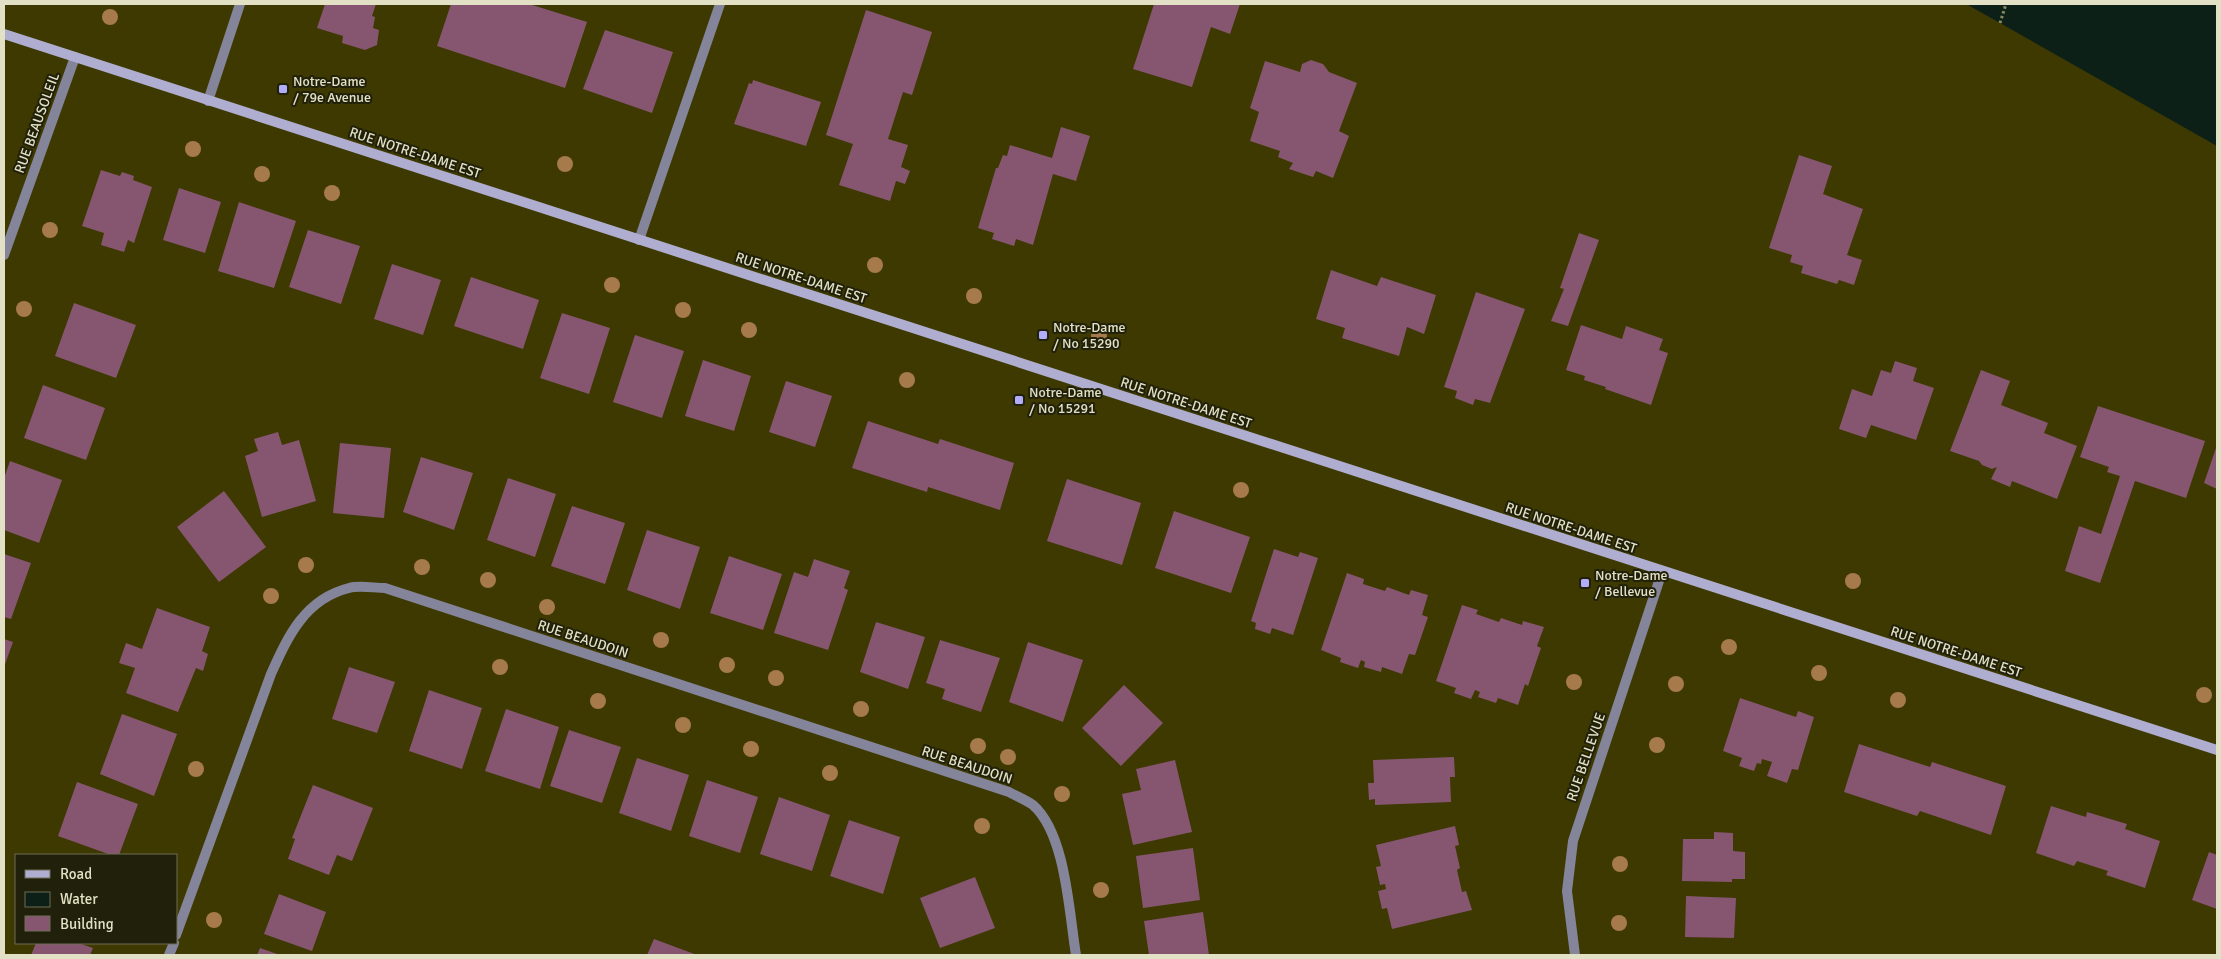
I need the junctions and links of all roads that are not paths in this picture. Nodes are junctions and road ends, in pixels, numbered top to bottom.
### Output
1 (240, 4) edge
2 (720, 4) edge
3 (4, 34) edge
4 (75, 57) junction
5 (208, 101) junction
6 (639, 240) junction
7 (4, 255) edge
8 (1662, 572) junction
9 (2217, 750) edge
10 (178, 930) edge
11 (1076, 955) edge
12 (1575, 955) edge

1 - 5 street
2 - 6 street
3 - 4 main road, RUE NOTRE-DAME EST
4 - 5 main road, RUE NOTRE-DAME EST
4 - 7 street, RUE BEAUSOLEIL
5 - 6 main road, RUE NOTRE-DAME EST
6 - 8 main road, RUE NOTRE-DAME EST
8 - 9 main road, RUE NOTRE-DAME EST
8 - 12 street, RUE BELLEVUE
10 - 11 street, RUE BEAUDOIN

